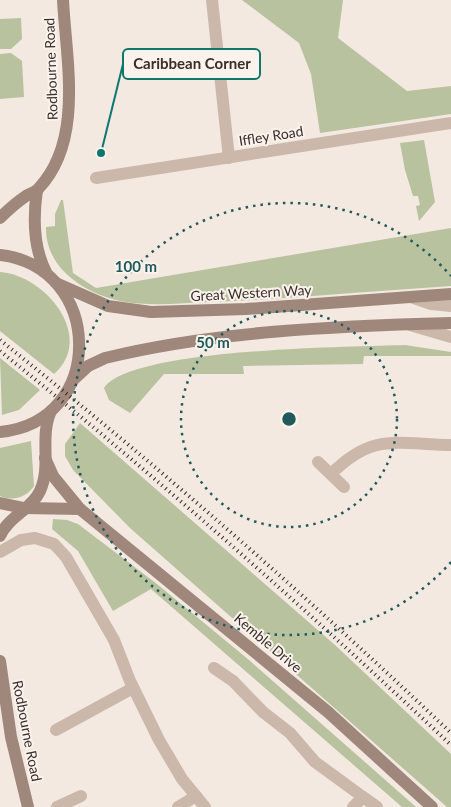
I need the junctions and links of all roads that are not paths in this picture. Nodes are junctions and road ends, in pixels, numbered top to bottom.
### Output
1 (63, 0) edge
2 (212, 0) edge
3 (451, 123) edge
4 (229, 158) junction
5 (96, 178) dead end
6 (37, 190) junction
7 (0, 218) edge
8 (0, 255) edge
9 (46, 272) junction
10 (58, 284) junction
11 (451, 294) edge
12 (409, 296) junction
13 (451, 306) edge
14 (451, 323) edge
15 (408, 325) junction
16 (451, 337) edge
17 (74, 378) junction
18 (52, 411) junction
19 (0, 432) edge
20 (451, 445) edge
21 (45, 458) junction
22 (318, 462) dead end
23 (331, 474) junction
24 (344, 487) dead end
25 (0, 503) edge
26 (24, 508) junction
27 (80, 508) junction
28 (0, 536) edge
29 (0, 552) edge
30 (0, 661) edge
31 (214, 668) dead end
32 (133, 688) junction
33 (4, 717) edge
34 (56, 730) dead end
35 (81, 796) dead end
36 (196, 796) junction
37 (363, 797) junction
38 (28, 807) edge
39 (57, 807) edge
40 (178, 807) edge
41 (205, 807) edge
42 (353, 807) edge
43 (377, 807) edge
44 (432, 807) edge

1 - 6 main road, Rodbourne Road
2 - 4 street
3 - 4 street, Iffley Road
4 - 5 street, Iffley Road
6 - 7 main road, Rodbourne Road
6 - 9 main road
8 - 9 main road
9 - 10 main road
10 - 12 main road, Great Western Way
10 - 17 main road
11 - 12 main road, Great Western Way
12 - 13 street
14 - 15 main road
15 - 16 street
15 - 17 main road
17 - 18 main road
18 - 19 main road
18 - 21 main road
20 - 23 street
21 - 26 main road
21 - 27 main road, Kemble Drive
22 - 23 street
23 - 24 street
25 - 26 main road
26 - 27 main road
26 - 28 main road
27 - 44 main road, Kemble Drive
29 - 32 street
30 - 33 main road, Rodbourne Road
31 - 37 street
32 - 34 street
32 - 36 street
33 - 38 main road, Rodbourne Road
35 - 39 street
36 - 40 street
36 - 41 street
37 - 42 street
37 - 43 street

